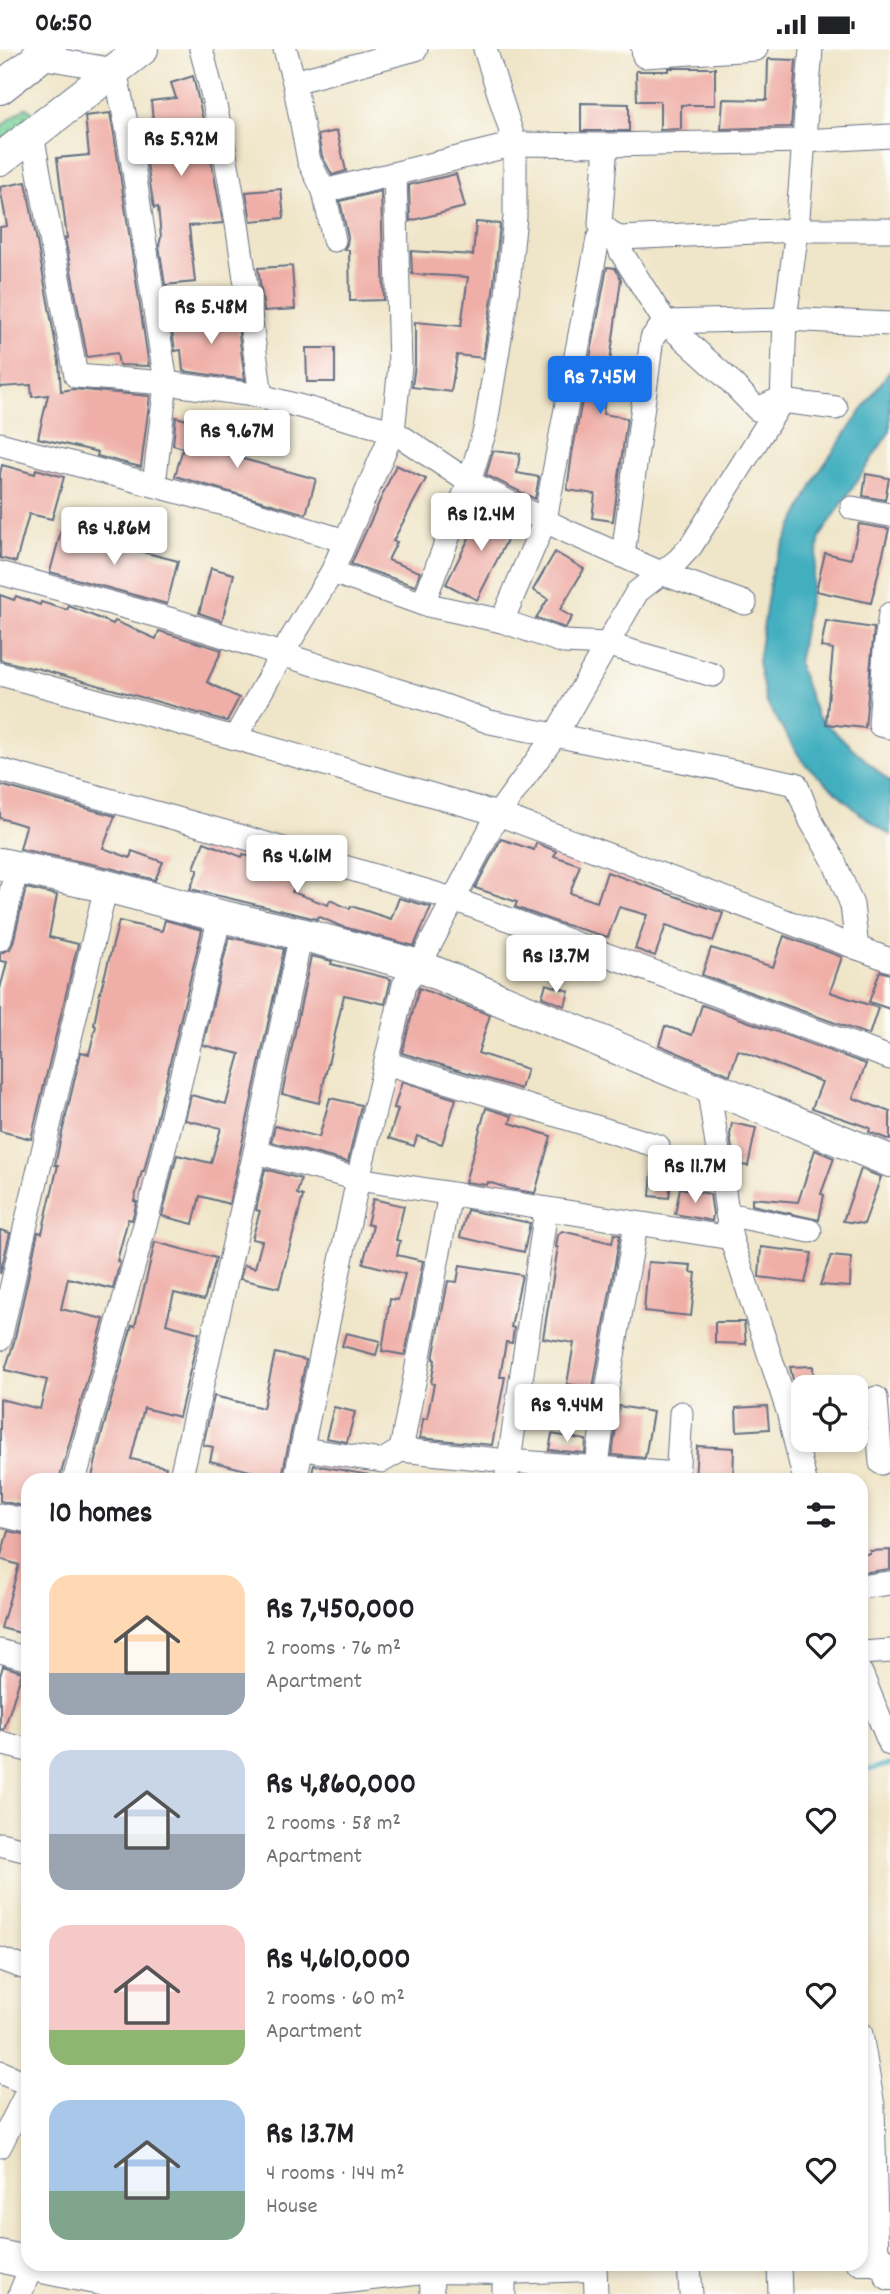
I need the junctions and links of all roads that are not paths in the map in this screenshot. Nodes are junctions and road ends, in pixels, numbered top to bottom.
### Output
1 (142, 49) edge
2 (201, 49) edge
3 (285, 49) edge
4 (416, 49) edge
5 (485, 49) edge
6 (643, 49) edge
7 (756, 49) edge
8 (811, 49) edge
9 (721, 50) edge
10 (41, 52) edge
11 (115, 70) junction
12 (294, 82) junction
13 (0, 88) edge
14 (32, 134) junction
15 (890, 136) edge
16 (804, 141) junction
17 (515, 144) junction
18 (606, 145) junction
19 (0, 159) edge
20 (395, 174) junction
21 (324, 191) junction
22 (797, 230) junction
23 (890, 230) edge
24 (616, 237) junction
25 (334, 240) dead end
26 (785, 319) junction
27 (665, 322) junction
28 (890, 324) edge
29 (166, 383) junction
30 (261, 396) junction
31 (782, 401) junction
32 (836, 408) dead end
33 (393, 431) junction
34 (0, 444) edge
35 (469, 482) junction
36 (154, 485) junction
37 (852, 508) dead end
38 (890, 515) edge
39 (545, 520) junction
40 (345, 541) junction
41 (623, 555) junction
42 (332, 572) junction
43 (0, 573) edge
44 (661, 573) junction
45 (745, 603) dead end
46 (423, 604) junction
47 (890, 614) edge
48 (502, 621) junction
49 (606, 644) junction
50 (282, 654) junction
51 (0, 674) edge
52 (713, 675) dead end
53 (890, 727) edge
54 (556, 734) junction
55 (235, 738) junction
56 (0, 770) edge
57 (498, 814) junction
58 (8, 865) edge
59 (106, 886) junction
60 (453, 899) junction
61 (220, 916) junction
62 (301, 934) junction
63 (0, 939) edge
64 (857, 948) junction
65 (890, 960) edge
66 (419, 966) junction
67 (890, 1058) edge
68 (386, 1063) junction
69 (708, 1085) junction
70 (658, 1146) dead end
71 (255, 1152) junction
72 (890, 1161) edge
73 (358, 1179) junction
74 (450, 1194) junction
75 (546, 1210) junction
76 (727, 1214) junction
77 (636, 1224) junction
78 (810, 1231) dead end
79 (731, 1238) junction
80 (0, 1339) edge
81 (791, 1397) edge
82 (874, 1398) edge
83 (681, 1413) dead end
84 (303, 1449) junction
85 (801, 1452) edge
86 (881, 1463) dead end
87 (387, 1464) edge
88 (507, 1471) edge
89 (76, 1473) edge
90 (182, 1473) edge
91 (297, 1473) edge
92 (566, 1473) edge
93 (595, 1473) edge
94 (677, 1473) edge
95 (804, 1473) edge
96 (0, 1515) edge
97 (21, 1520) edge
98 (890, 1583) edge
99 (868, 1586) edge
100 (0, 1651) edge
101 (890, 1651) edge
102 (868, 1653) edge
103 (21, 1656) edge
104 (868, 1690) edge
105 (0, 1743) edge
106 (890, 1744) edge
107 (21, 1749) edge
108 (0, 1844) edge
109 (21, 1849) edge
110 (0, 1959) edge
111 (21, 1966) edge
112 (0, 2072) edge
113 (868, 2076) edge
114 (21, 2081) edge
115 (21, 2104) edge
116 (0, 2146) edge
117 (0, 2256) edge
118 (21, 2261) edge
119 (882, 2265) edge
120 (28, 2271) edge
121 (70, 2271) edge
122 (540, 2271) edge
123 (594, 2271) edge
124 (690, 2271) edge
125 (779, 2271) edge
126 (432, 2275) edge
127 (504, 2275) edge
128 (120, 2280) edge
129 (258, 2286) edge
130 (319, 2287) edge
131 (192, 2288) edge
132 (20, 2294) edge
133 (596, 2294) edge
134 (691, 2294) edge
135 (780, 2294) edge

1 - 11 street
2 - 30 street
3 - 12 street
4 - 12 street
5 - 17 street
6 - 9 street
7 - 9 street
8 - 16 street
10 - 11 street
10 - 13 street
11 - 14 street
11 - 29 street
12 - 21 street
14 - 19 street
14 - 29 street
15 - 16 street
16 - 18 street
16 - 22 street
17 - 18 street
17 - 20 street
17 - 35 street
18 - 24 street
20 - 21 street
20 - 33 street
21 - 25 street
22 - 23 street
22 - 24 street
22 - 26 street
24 - 27 street
24 - 39 street
26 - 27 street
26 - 28 street
26 - 31 street
27 - 31 street
27 - 41 street
29 - 30 street
29 - 36 street
30 - 33 street
31 - 32 street
31 - 44 street
33 - 35 street
33 - 40 street
34 - 36 street
35 - 39 street
35 - 46 street
36 - 40 street
37 - 38 street
39 - 41 street
39 - 48 street
40 - 42 street
41 - 44 street
42 - 46 street
42 - 50 street
43 - 50 street
44 - 45 street
44 - 49 street
46 - 48 street
47 - 53 street
48 - 49 street
49 - 52 street
49 - 54 street
50 - 54 street
50 - 55 street
51 - 55 street
54 - 57 street
54 - 64 street
55 - 57 street
56 - 60 street
57 - 60 street
57 - 64 street
58 - 59 street
58 - 63 street
59 - 61 street
59 - 80 street
60 - 66 street
60 - 67 street
61 - 62 street
61 - 89 street
62 - 66 street
62 - 71 street
64 - 65 street
66 - 68 street
66 - 69 street
68 - 70 street
68 - 73 street
69 - 72 street
69 - 76 street
71 - 73 street
71 - 90 street
73 - 74 street
73 - 84 street
74 - 75 street
74 - 87 street
75 - 77 street
75 - 88 street
76 - 78 street
76 - 79 street
77 - 79 street
77 - 93 street
79 - 81 street
82 - 86 street
83 - 94 street
84 - 87 street
84 - 91 street
85 - 95 street
87 - 88 street
88 - 92 street
96 - 97 street
98 - 99 street
100 - 103 street
101 - 102 street
104 - 106 street
105 - 107 street
108 - 109 street
110 - 111 street
112 - 114 street
113 - 119 street
115 - 116 street
117 - 118 street
120 - 132 street
121 - 128 street
122 - 127 street
123 - 133 street
124 - 134 street
125 - 135 street
126 - 127 street
126 - 130 street
128 - 131 street
129 - 130 street
129 - 131 street

